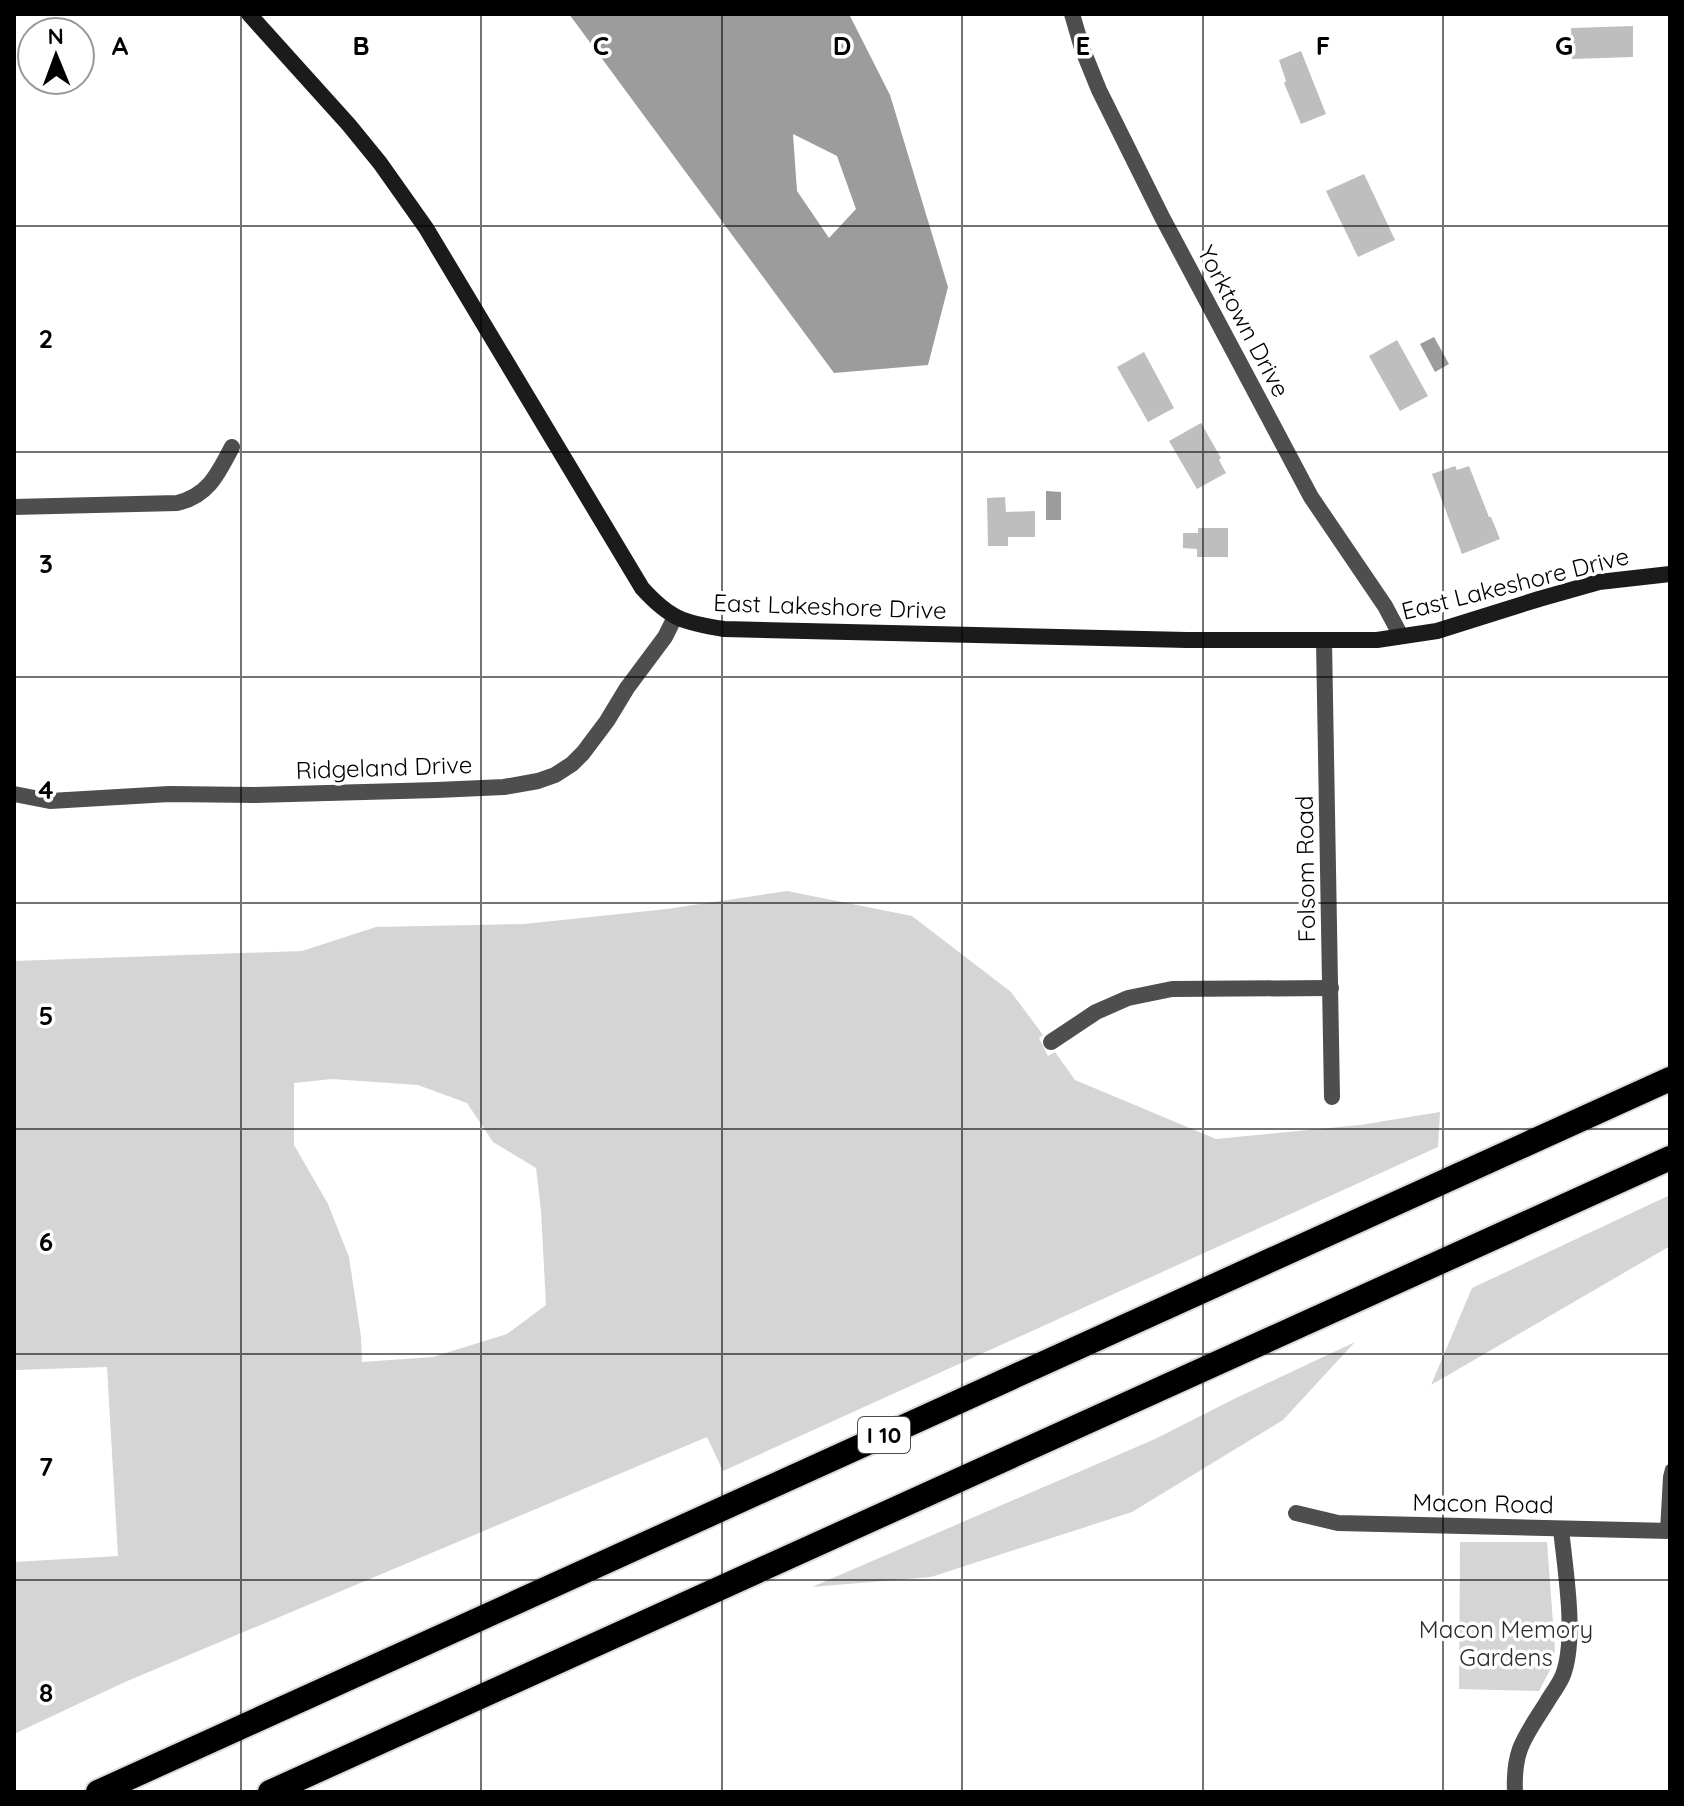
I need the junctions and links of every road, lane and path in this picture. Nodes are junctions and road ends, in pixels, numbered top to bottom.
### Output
1 (249, 14) edge
2 (1072, 14) edge
3 (232, 447) dead end
4 (14, 507) edge
5 (1670, 574) edge
6 (675, 617) junction
7 (1401, 636) junction
8 (1324, 641) junction
9 (14, 794) edge
10 (1331, 988) junction
11 (1051, 1042) dead end
12 (1670, 1079) edge
13 (1332, 1097) dead end
14 (1670, 1158) edge
15 (1670, 1469) edge
16 (1296, 1513) dead end
17 (1561, 1529) junction
18 (1667, 1531) edge
19 (98, 1792) edge
20 (270, 1792) edge
21 (1515, 1792) edge

1 - 6 street, East Lakeshore Drive
2 - 7 street, Yorktown Drive
3 - 4 street
5 - 7 street, East Lakeshore Drive
6 - 8 street, East Lakeshore Drive
6 - 9 street, Ridgeland Drive
7 - 8 street, East Lakeshore Drive
8 - 10 street, Folsom Road
10 - 11 street
10 - 13 street, Folsom Road
12 - 19 highway, I 10
14 - 20 highway
15 - 18 lane
16 - 17 street, Macon Road
17 - 18 street, Macon Road
17 - 21 street

